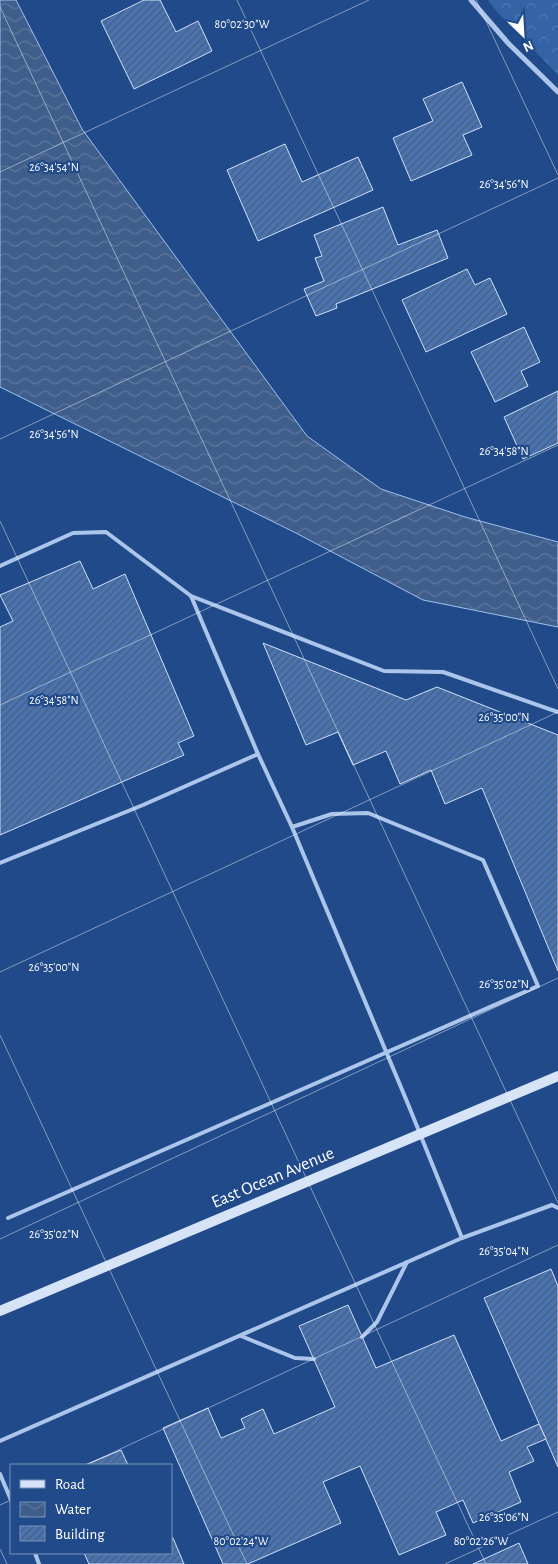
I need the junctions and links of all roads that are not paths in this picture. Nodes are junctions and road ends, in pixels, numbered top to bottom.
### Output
1 (471, 0) edge
2 (558, 92) edge
3 (0, 566) edge
4 (191, 596) junction
5 (558, 712) edge
6 (258, 754) junction
7 (292, 827) junction
8 (0, 863) edge
9 (386, 1052) junction
10 (558, 1076) edge
11 (420, 1134) junction
12 (558, 1208) edge
13 (8, 1218) dead end
14 (462, 1238) junction
15 (407, 1262) junction
16 (0, 1311) edge
17 (241, 1336) junction
18 (362, 1337) dead end
19 (314, 1359) dead end
20 (0, 1441) edge
21 (0, 1474) edge
22 (10, 1498) edge

1 - 2 street
3 - 4 lane
4 - 5 lane
4 - 6 lane
6 - 7 lane
6 - 8 lane
7 - 9 lane
7 - 9 lane
9 - 11 lane
9 - 13 lane
10 - 11 main road, East Ocean Avenue
11 - 14 lane
11 - 16 main road, East Ocean Avenue
12 - 14 lane
14 - 15 lane
15 - 17 lane
15 - 18 lane
17 - 19 lane
17 - 20 lane
21 - 22 lane

